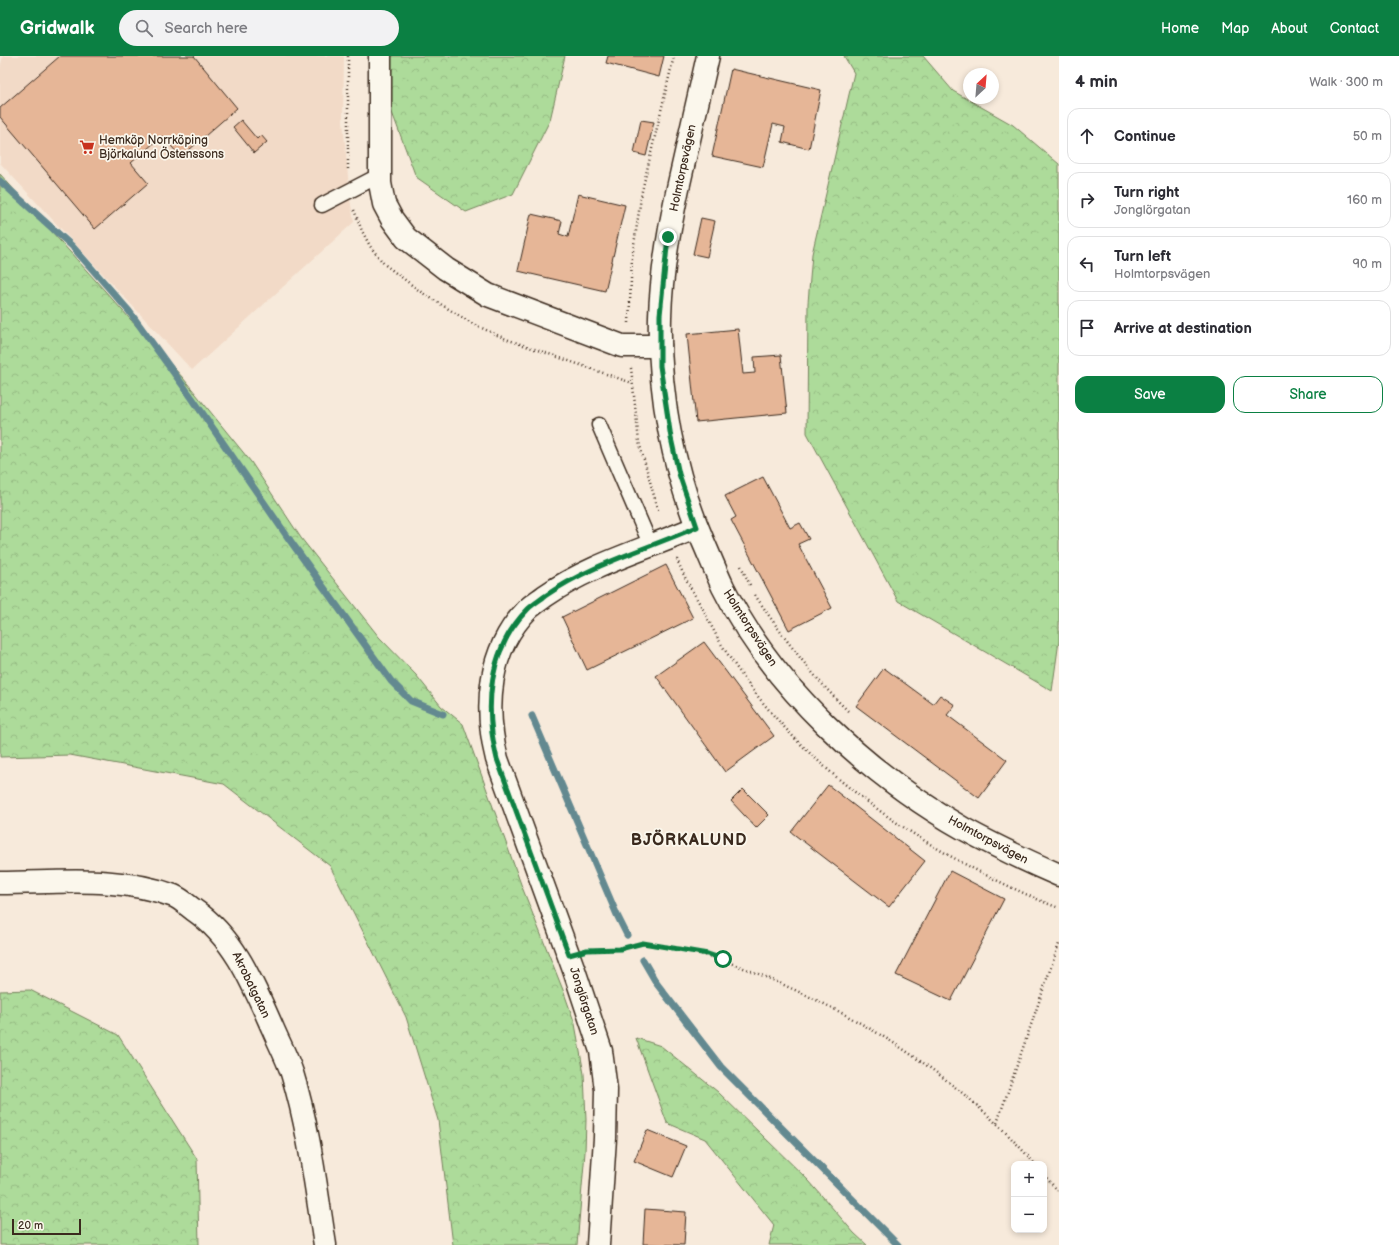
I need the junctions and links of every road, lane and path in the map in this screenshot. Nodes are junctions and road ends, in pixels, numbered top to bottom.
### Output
1 (380, 56) edge
2 (674, 56) edge
3 (708, 56) edge
4 (380, 176) junction
5 (322, 205) dead end
6 (660, 346) junction
7 (629, 347) junction
8 (599, 425) dead end
9 (697, 527) junction
10 (660, 543) junction
11 (740, 564) dead end
12 (852, 716) dead end
13 (1059, 875) edge
14 (0, 883) edge
15 (1059, 908) edge
16 (1059, 944) edge
17 (569, 955) junction
18 (996, 1123) junction
19 (1032, 1161) edge
20 (1047, 1178) edge
21 (1059, 1192) edge
22 (325, 1245) edge
23 (598, 1245) edge

1 - 4 street
2 - 7 path
3 - 6 street, Holmtorpsvägen
4 - 5 lane
4 - 7 street
6 - 7 street
6 - 9 street, Holmtorpsvägen
7 - 10 path
8 - 10 lane
9 - 10 street, Jonglörgatan
9 - 13 street, Holmtorpsvägen
10 - 15 path
10 - 17 street, Jonglörgatan
11 - 12 path
14 - 22 street, Akrobatgatan
16 - 18 path
17 - 18 path
17 - 23 street, Jonglörgatan
18 - 19 path
20 - 21 path

